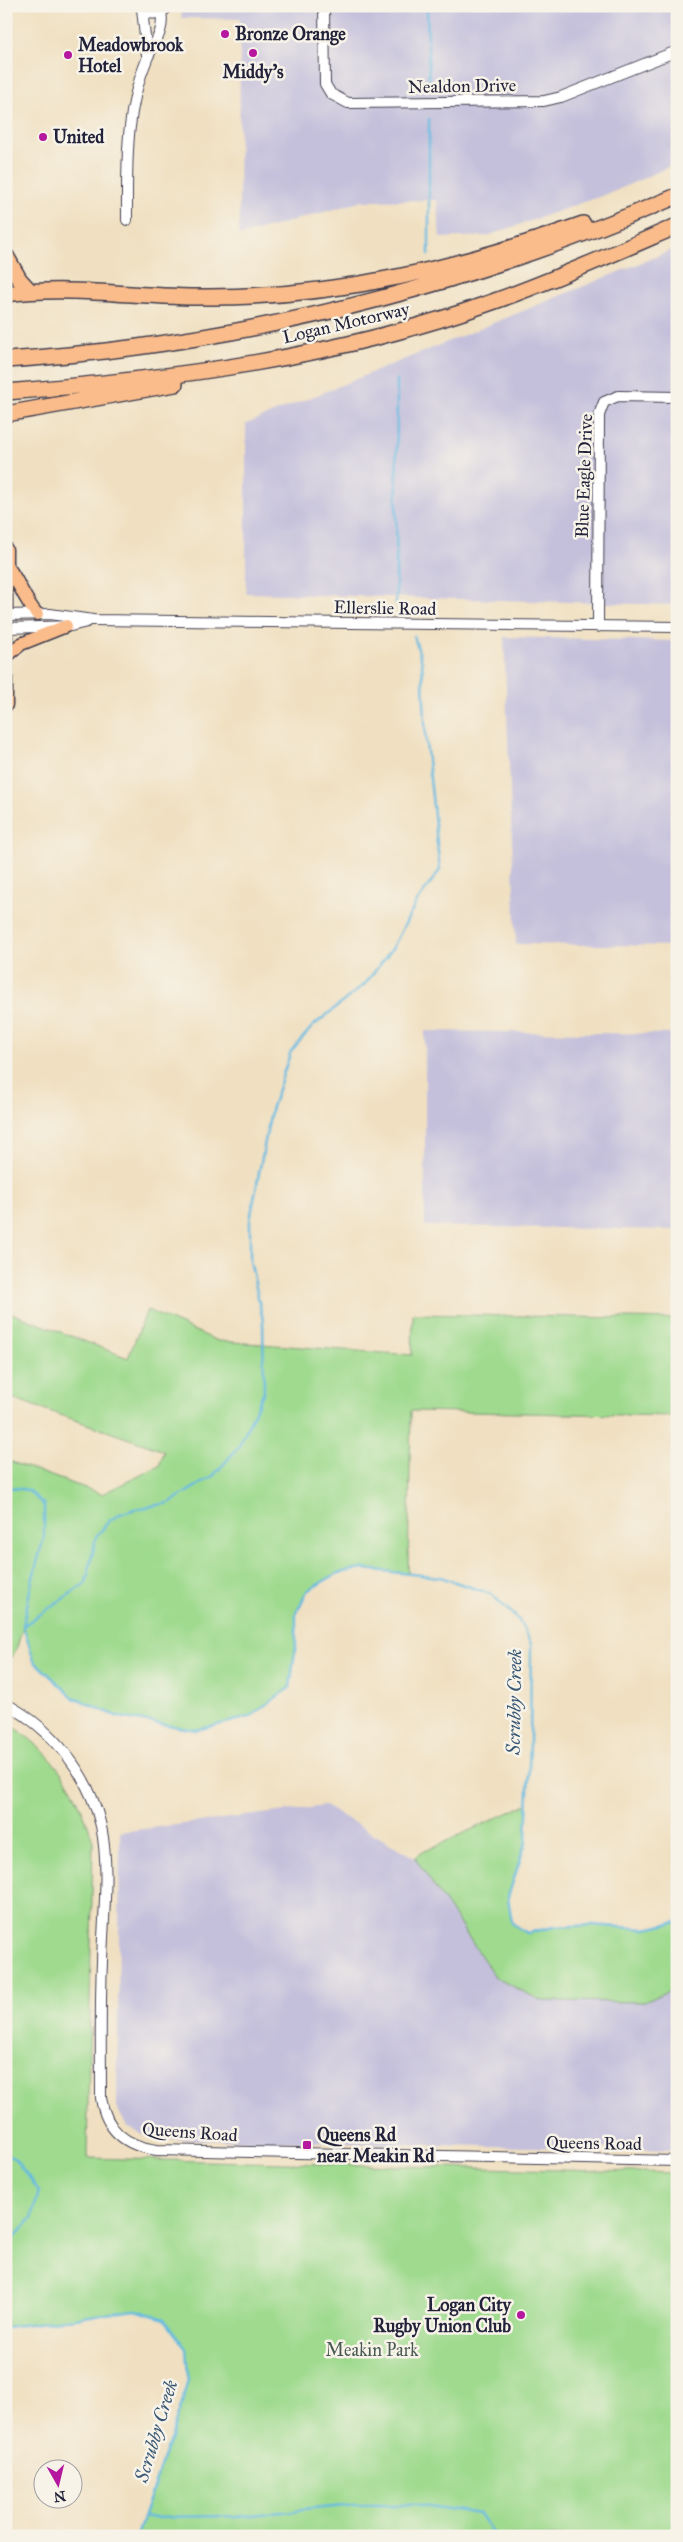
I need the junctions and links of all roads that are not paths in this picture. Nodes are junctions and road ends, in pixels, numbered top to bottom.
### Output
1 (324, 6) edge
2 (141, 8) edge
3 (165, 9) edge
4 (677, 51) edge
5 (147, 59) junction
6 (677, 196) edge
7 (127, 220) dead end
8 (677, 226) edge
9 (6, 256) edge
10 (30, 291) junction
11 (6, 294) edge
12 (9, 360) edge
13 (211, 369) junction
14 (9, 392) edge
15 (677, 397) edge
16 (8, 413) edge
17 (6, 549) edge
18 (7, 566) edge
19 (37, 614) junction
20 (93, 620) junction
21 (7, 621) edge
22 (66, 626) junction
23 (598, 626) junction
24 (677, 627) edge
25 (7, 656) edge
26 (6, 705) edge
27 (6, 1704) edge
28 (677, 2161) edge

1 - 4 street, Nealdon Drive
2 - 3 street
2 - 5 street
3 - 5 street
5 - 7 street
6 - 10 highway
6 - 12 highway, Logan Motorway
8 - 13 highway, Logan Motorway
9 - 10 highway
10 - 11 highway
13 - 14 highway, Logan Motorway
13 - 16 highway
15 - 23 street, Blue Eagle Drive
17 - 18 main road
18 - 19 main road
18 - 21 main road
19 - 20 street, Ellerslie Road
19 - 21 street, Ellerslie Road
20 - 22 street, Ellerslie Road
20 - 23 street, Ellerslie Road
21 - 22 street, Ellerslie Road
21 - 25 main road
22 - 25 main road
23 - 24 street, Ellerslie Road
25 - 26 main road
27 - 28 street, Queens Road

